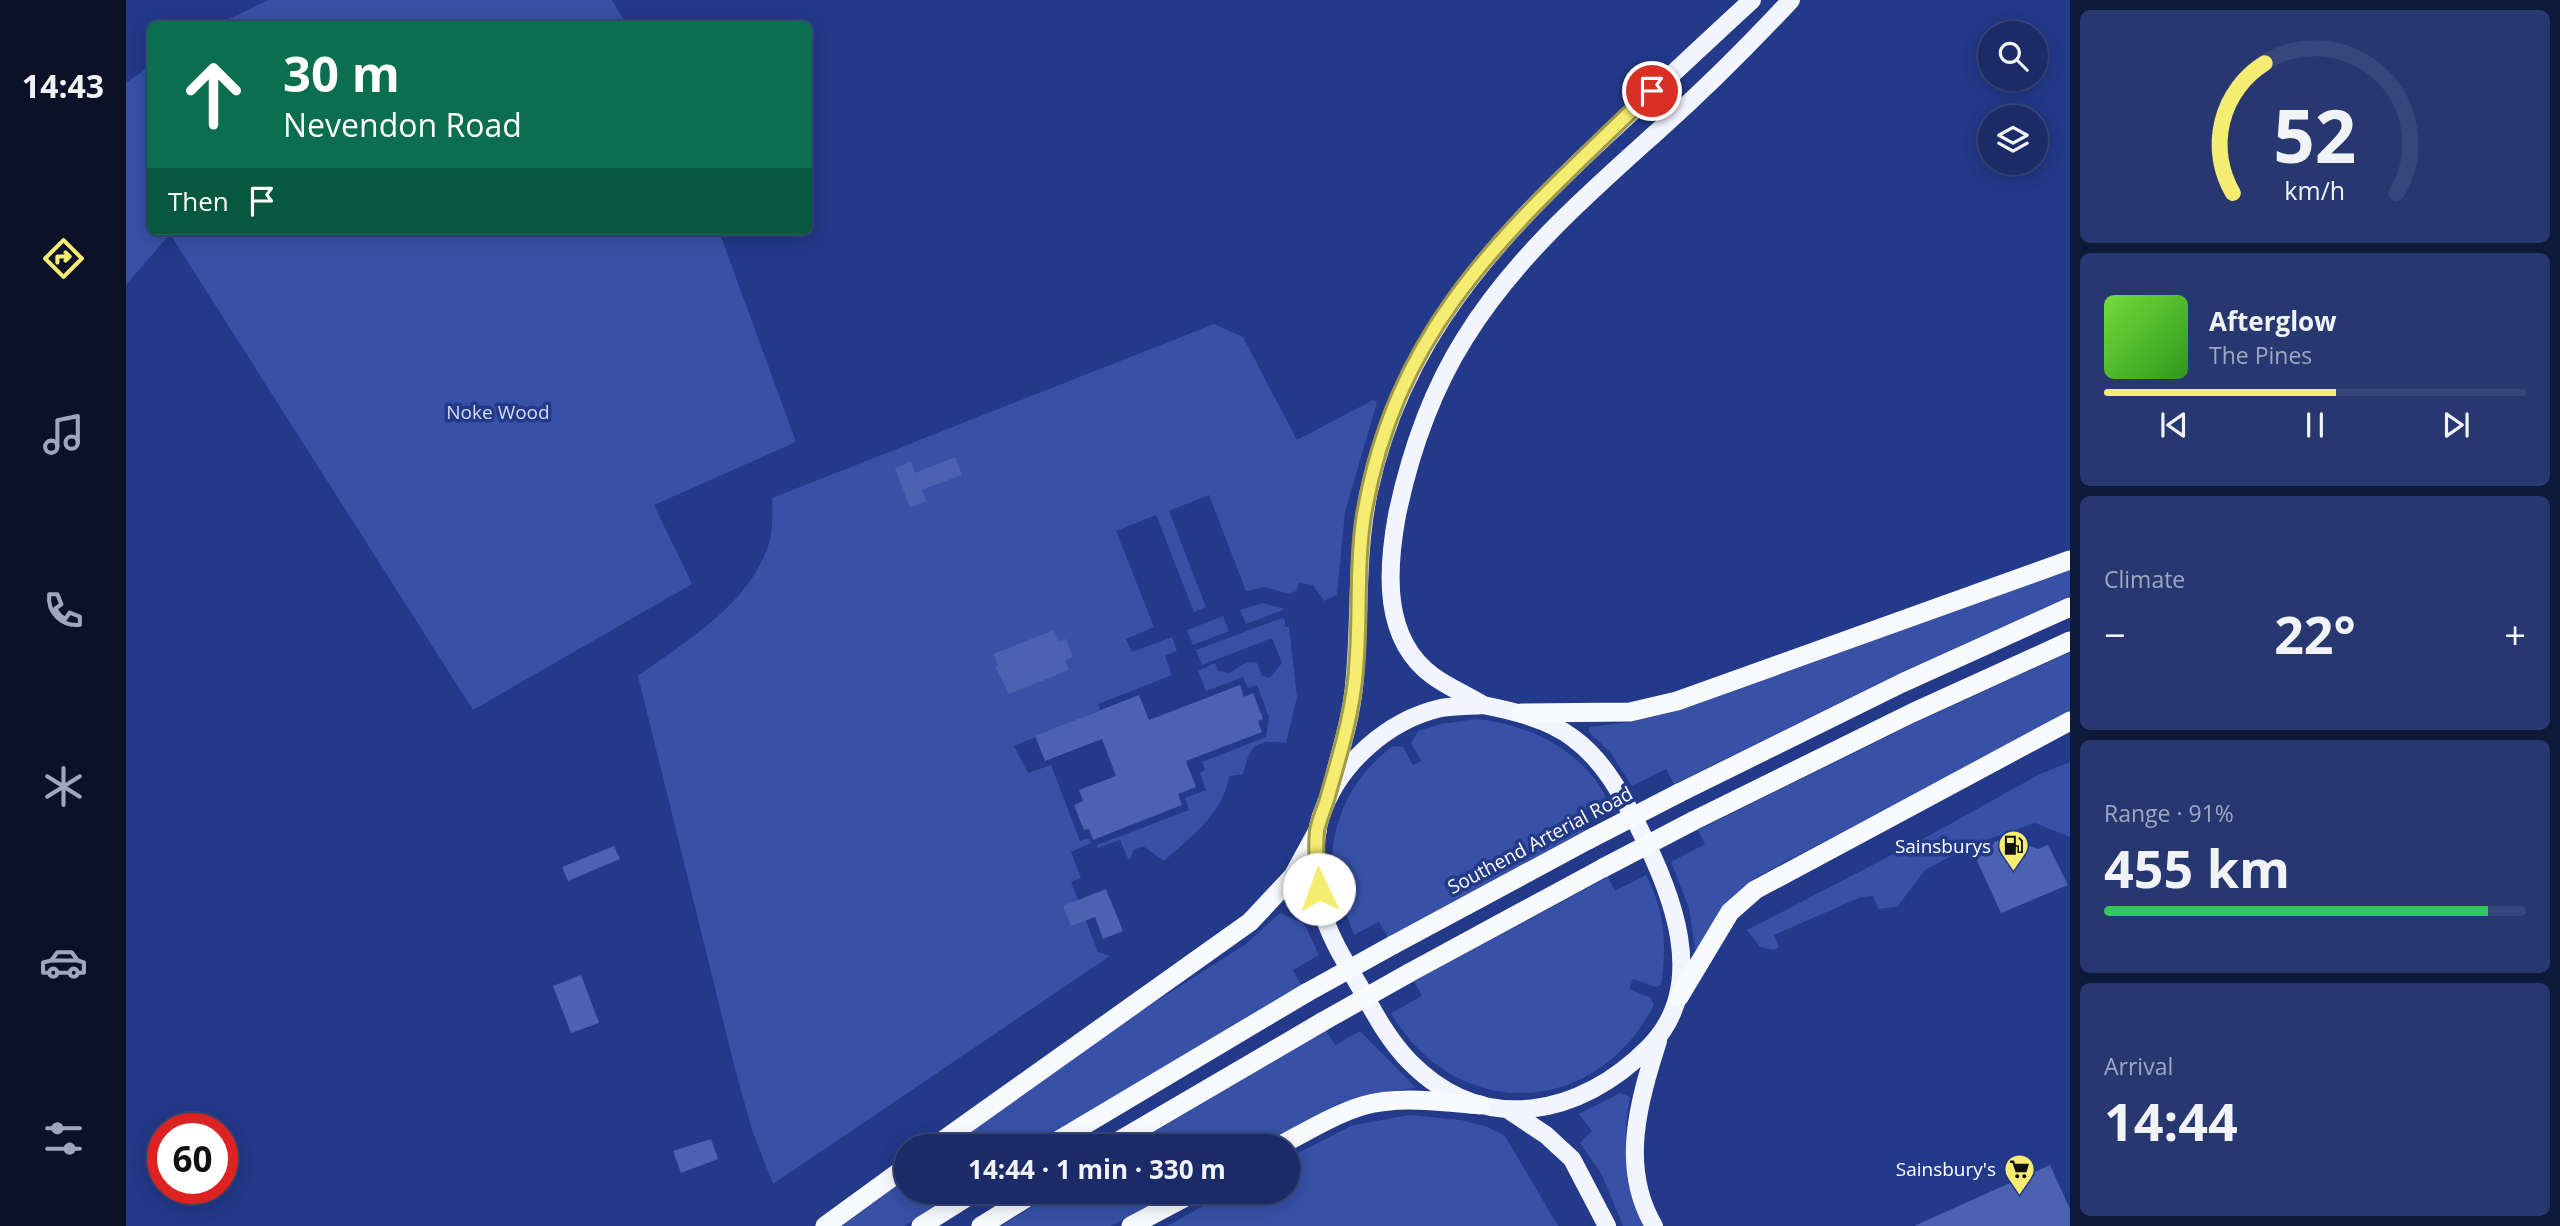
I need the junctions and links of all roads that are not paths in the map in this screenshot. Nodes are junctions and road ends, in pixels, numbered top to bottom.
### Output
1 (1752, 0) edge
2 (1791, 0) edge
3 (2070, 560) edge
4 (2070, 607) edge
5 (2070, 641) edge
6 (1483, 705) junction
7 (1521, 713) junction
8 (2070, 721) edge
9 (1327, 801) junction
10 (1317, 832) junction
11 (1679, 997) junction
12 (1659, 1038) junction
13 (1480, 1105) junction
14 (1510, 1111) junction
15 (952, 1134) edge
16 (1069, 1134) edge
17 (1131, 1134) edge
18 (1300, 1135) edge
19 (894, 1176) edge
20 (956, 1204) edge
21 (1017, 1204) edge
22 (1172, 1204) edge
23 (825, 1226) edge
24 (921, 1226) edge
25 (981, 1226) edge
26 (1131, 1226) edge
27 (1607, 1226) edge
28 (1654, 1226) edge

1 - 9 main road
2 - 6 main road
3 - 7 highway
4 - 16 highway, Southend Arterial Road, bridge
5 - 17 highway, bridge
6 - 7 main road
6 - 9 main road
7 - 11 main road
8 - 11 highway
9 - 10 main road
10 - 13 main road
10 - 15 highway
11 - 12 main road
12 - 14 main road
12 - 28 main road
13 - 14 main road
13 - 18 highway
14 - 27 main road
19 - 23 highway
20 - 24 highway
21 - 25 highway
22 - 26 highway

